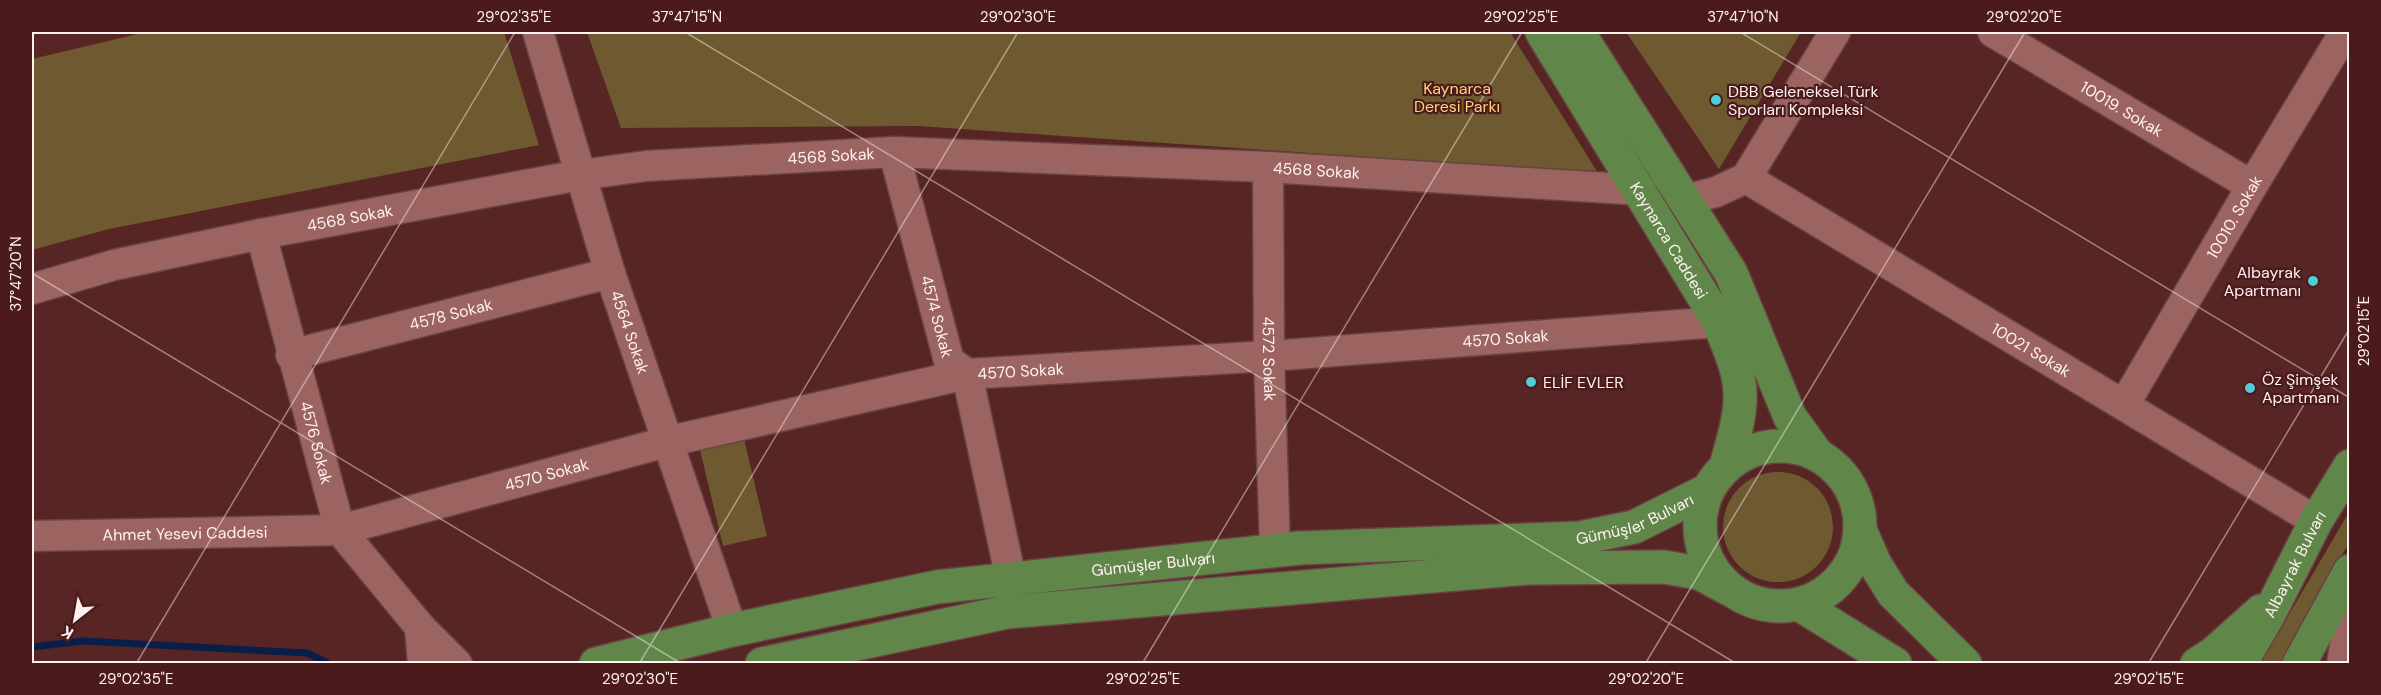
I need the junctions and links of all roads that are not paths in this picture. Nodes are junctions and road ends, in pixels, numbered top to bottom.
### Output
1 (538, 32) edge
2 (1542, 32) edge
3 (1578, 32) edge
4 (1835, 32) edge
5 (1993, 32) edge
6 (2342, 51) edge
7 (894, 152) junction
8 (1268, 166) junction
9 (580, 175) junction
10 (1746, 178) junction
11 (2252, 186) junction
12 (1641, 190) junction
13 (1684, 200) junction
14 (261, 234) junction
15 (610, 273) junction
16 (32, 289) edge
17 (1719, 322) junction
18 (291, 355) junction
19 (1269, 356) junction
20 (967, 374) junction
21 (2124, 405) junction
22 (670, 441) junction
23 (1816, 453) junction
24 (2349, 466) edge
25 (1717, 478) junction
26 (2316, 521) junction
27 (340, 530) junction
28 (1860, 530) junction
29 (32, 536) edge
30 (1275, 551) junction
31 (2349, 571) edge
32 (1011, 579) junction
33 (1729, 589) junction
34 (2278, 596) junction
35 (1799, 604) junction
36 (2349, 615) edge
37 (420, 627) junction
38 (732, 630) junction
39 (423, 663) edge
40 (457, 663) edge
41 (596, 663) edge
42 (762, 663) edge
43 (1895, 663) edge
44 (1965, 663) edge
45 (2197, 663) edge
46 (2240, 663) edge
47 (2299, 663) edge
48 (2342, 663) edge

1 - 9 street, 4564 Sokak
2 - 12 main road, Kaynarca Caddesi
3 - 13 main road, Kaynarca Caddesi
4 - 10 street
5 - 11 street, 10019. Sokak
6 - 11 street, 10010. Sokak
7 - 8 street, 4568 Sokak
7 - 9 street, 4568 Sokak
7 - 20 street, 4574 Sokak
8 - 12 street, 4568 Sokak
8 - 19 street, 4572 Sokak
9 - 14 street, 4568 Sokak
9 - 15 street, 4564 Sokak
10 - 13 street
10 - 21 street, 10021 Sokak
11 - 21 street, 10010. Sokak
12 - 17 main road, Kaynarca Caddesi
13 - 23 main road, Kaynarca Caddesi
14 - 16 street, 4568 Sokak
14 - 18 street, 4576 Sokak
15 - 18 street, 4578 Sokak
15 - 22 street, 4564 Sokak
17 - 19 street, 4570 Sokak
17 - 25 main road, Kaynarca Caddesi
18 - 27 street, 4576 Sokak
19 - 20 street, 4570 Sokak
19 - 30 street, 4572 Sokak
20 - 22 street, 4570 Sokak
20 - 32 street, 4574 Sokak
21 - 26 street, 10021 Sokak
22 - 27 street, 4570 Sokak
22 - 38 street, 4564 Sokak
23 - 25 main road, Kaynarca Caddesi
23 - 28 main road, Kaynarca Caddesi
24 - 26 main road, Albayrak Bulvarı
25 - 30 main road, Gümüşler Bulvarı
25 - 33 main road, Kaynarca Caddesi
26 - 34 main road, Albayrak Bulvarı
27 - 29 street, Ahmet Yesevi Caddesi
27 - 37 street, 4576 Sokak
28 - 35 main road, Kaynarca Caddesi
28 - 44 main road, Kaynarca Caddesi
30 - 32 main road, Gümüşler Bulvarı
31 - 47 main road
32 - 38 main road, Gümüşler Bulvarı
33 - 35 main road, Kaynarca Caddesi
33 - 42 main road, Gümüşler Bulvarı
34 - 45 main road
34 - 46 main road, Albayrak Bulvarı
35 - 43 main road
36 - 48 street
37 - 39 street
37 - 40 street, 4576 Sokak
38 - 41 main road, Gümüşler Bulvarı

